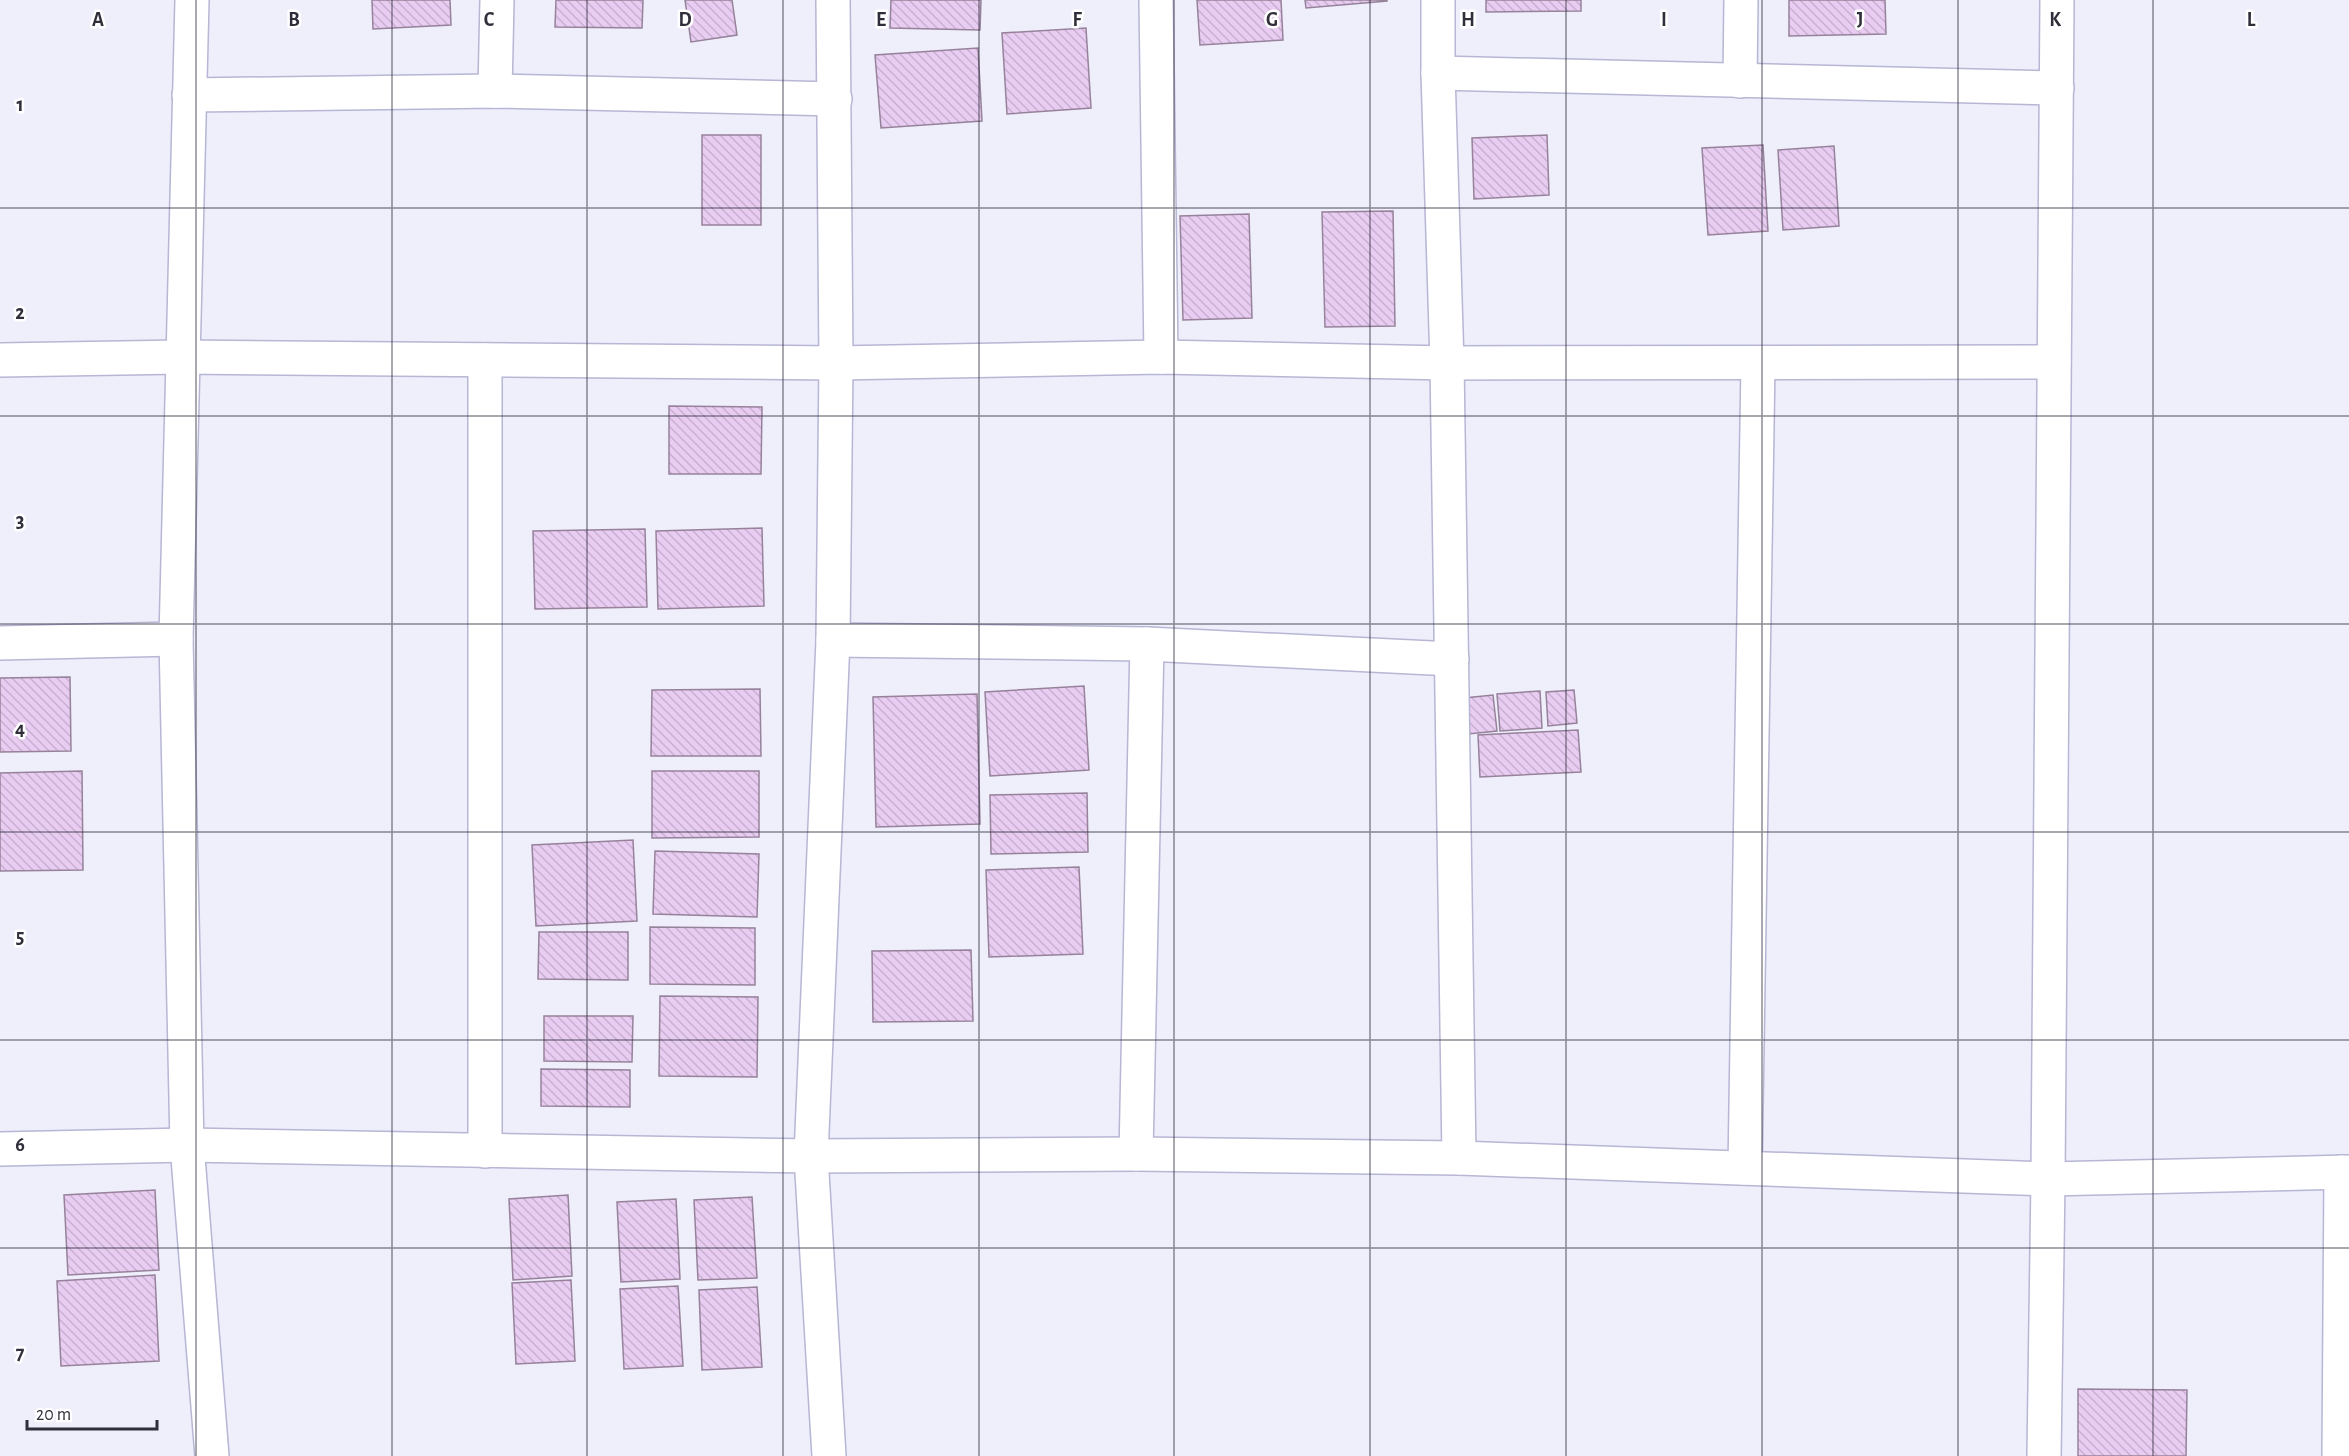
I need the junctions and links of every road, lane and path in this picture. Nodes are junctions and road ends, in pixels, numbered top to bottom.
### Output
1 (192, 0) edge
2 (497, 0) edge
3 (833, 0) edge
4 (1156, 0) edge
5 (1438, 0) edge
6 (1741, 0) edge
7 (2057, 0) edge
8 (1438, 73) junction
9 (1740, 81) junction
10 (2057, 88) junction
11 (495, 91) junction
12 (189, 95) junction
13 (834, 99) junction
14 (182, 357) junction
15 (1161, 357) junction
16 (0, 360) edge
17 (485, 360) junction
18 (2054, 362) junction
19 (836, 363) junction
20 (1447, 363) junction
21 (1758, 364) junction
22 (176, 639) junction
23 (833, 640) junction
24 (0, 643) edge
25 (1148, 644) junction
26 (1452, 659) junction
27 (187, 1145) junction
28 (0, 1149) edge
29 (485, 1150) junction
30 (1136, 1154) junction
31 (811, 1156) junction
32 (1459, 1158) junction
33 (1745, 1168) junction
34 (2345, 1172) edge
35 (2049, 1179) junction
36 (212, 1456) edge
37 (829, 1456) edge
38 (2044, 1456) edge
39 (2339, 1456) edge

1 - 12 street
2 - 11 street
3 - 13 street
4 - 15 street
5 - 8 street
6 - 9 street
7 - 10 street
8 - 9 street
8 - 20 street
9 - 10 street
10 - 18 street
11 - 12 street
11 - 13 street
12 - 14 street
13 - 19 street
14 - 16 street
14 - 17 street
14 - 22 street
15 - 19 street
15 - 20 street
17 - 19 street
17 - 29 street
18 - 21 street
18 - 35 street
19 - 23 street
20 - 21 street
20 - 26 street
21 - 33 street
22 - 24 street
22 - 27 street
23 - 25 street
23 - 31 street
25 - 26 street
25 - 30 street
26 - 32 street
27 - 28 street
27 - 29 street
27 - 36 street
29 - 31 street
30 - 31 street
30 - 32 street
31 - 37 street
32 - 33 street
33 - 35 street
34 - 35 street
34 - 39 street
35 - 38 street

